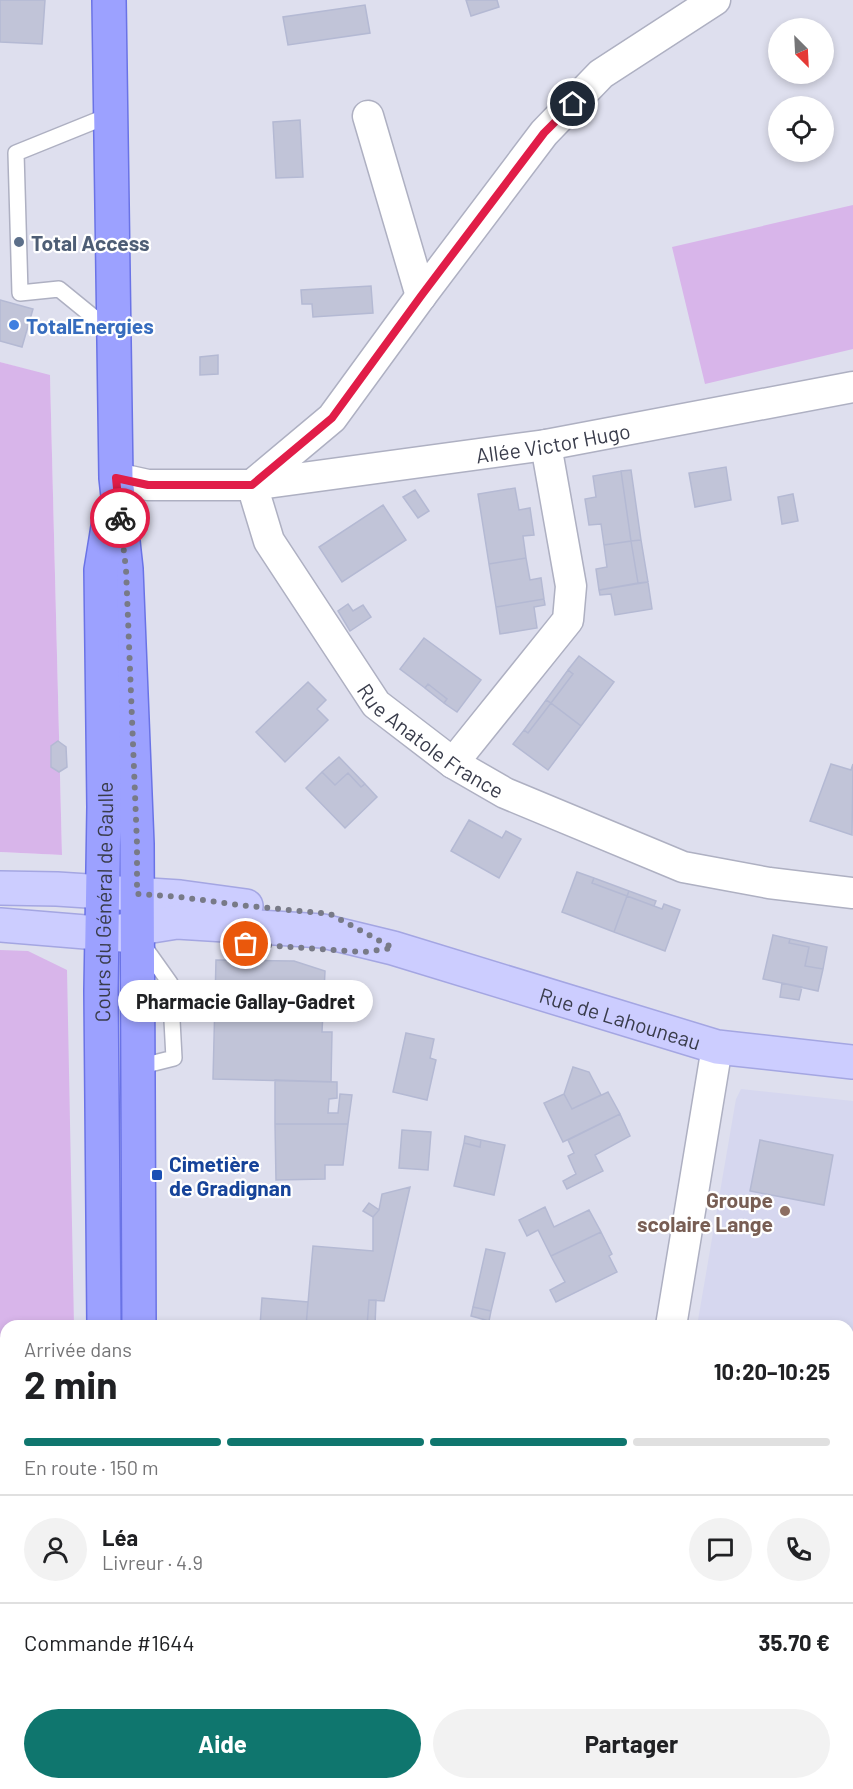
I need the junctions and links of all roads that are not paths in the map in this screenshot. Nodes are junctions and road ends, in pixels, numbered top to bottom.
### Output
1 (109, 0) edge
2 (715, 0) edge
3 (110, 115) junction
4 (369, 116) dead end
5 (421, 296) junction
6 (114, 334) junction
7 (853, 387) edge
8 (546, 445) junction
9 (116, 478) junction
10 (252, 485) junction
11 (453, 764) junction
12 (0, 888) edge
13 (853, 893) edge
14 (137, 894) junction
15 (102, 895) junction
16 (57, 897) junction
17 (0, 905) edge
18 (0, 925) edge
19 (137, 933) junction
20 (102, 934) junction
21 (393, 948) junction
22 (717, 1047) junction
23 (853, 1062) edge
24 (104, 1320) edge
25 (139, 1320) edge
26 (672, 1320) edge

1 - 3 main road, Cours du Général de Gaulle
2 - 5 street
3 - 6 main road, Cours du Général de Gaulle
3 - 6 lane
4 - 5 street
5 - 10 street
6 - 9 main road, Cours du Général de Gaulle
7 - 8 street, Allée Victor Hugo
8 - 10 street, Allée Victor Hugo
8 - 11 street
9 - 10 street
9 - 14 main road, Cours du Général de Gaulle
9 - 15 main road, Cours du Général de Gaulle
10 - 11 street, Rue Anatole France
11 - 13 street, Rue Anatole France
12 - 16 street
14 - 15 street, Rue de Lahouneau
14 - 19 main road, Cours du Général de Gaulle
14 - 21 street, Rue de Lahouneau
15 - 16 street, Rue de Lahouneau
15 - 20 main road, Cours du Général de Gaulle
16 - 17 street
18 - 20 street, Rue de Lahouneau
19 - 20 street, Rue de Lahouneau
19 - 21 street, Rue de Lahouneau
19 - 25 main road, Cours du Général de Gaulle
20 - 24 main road, Cours du Général de Gaulle
21 - 22 street, Rue de Lahouneau
22 - 23 street, Rue de Lahouneau
22 - 26 street

